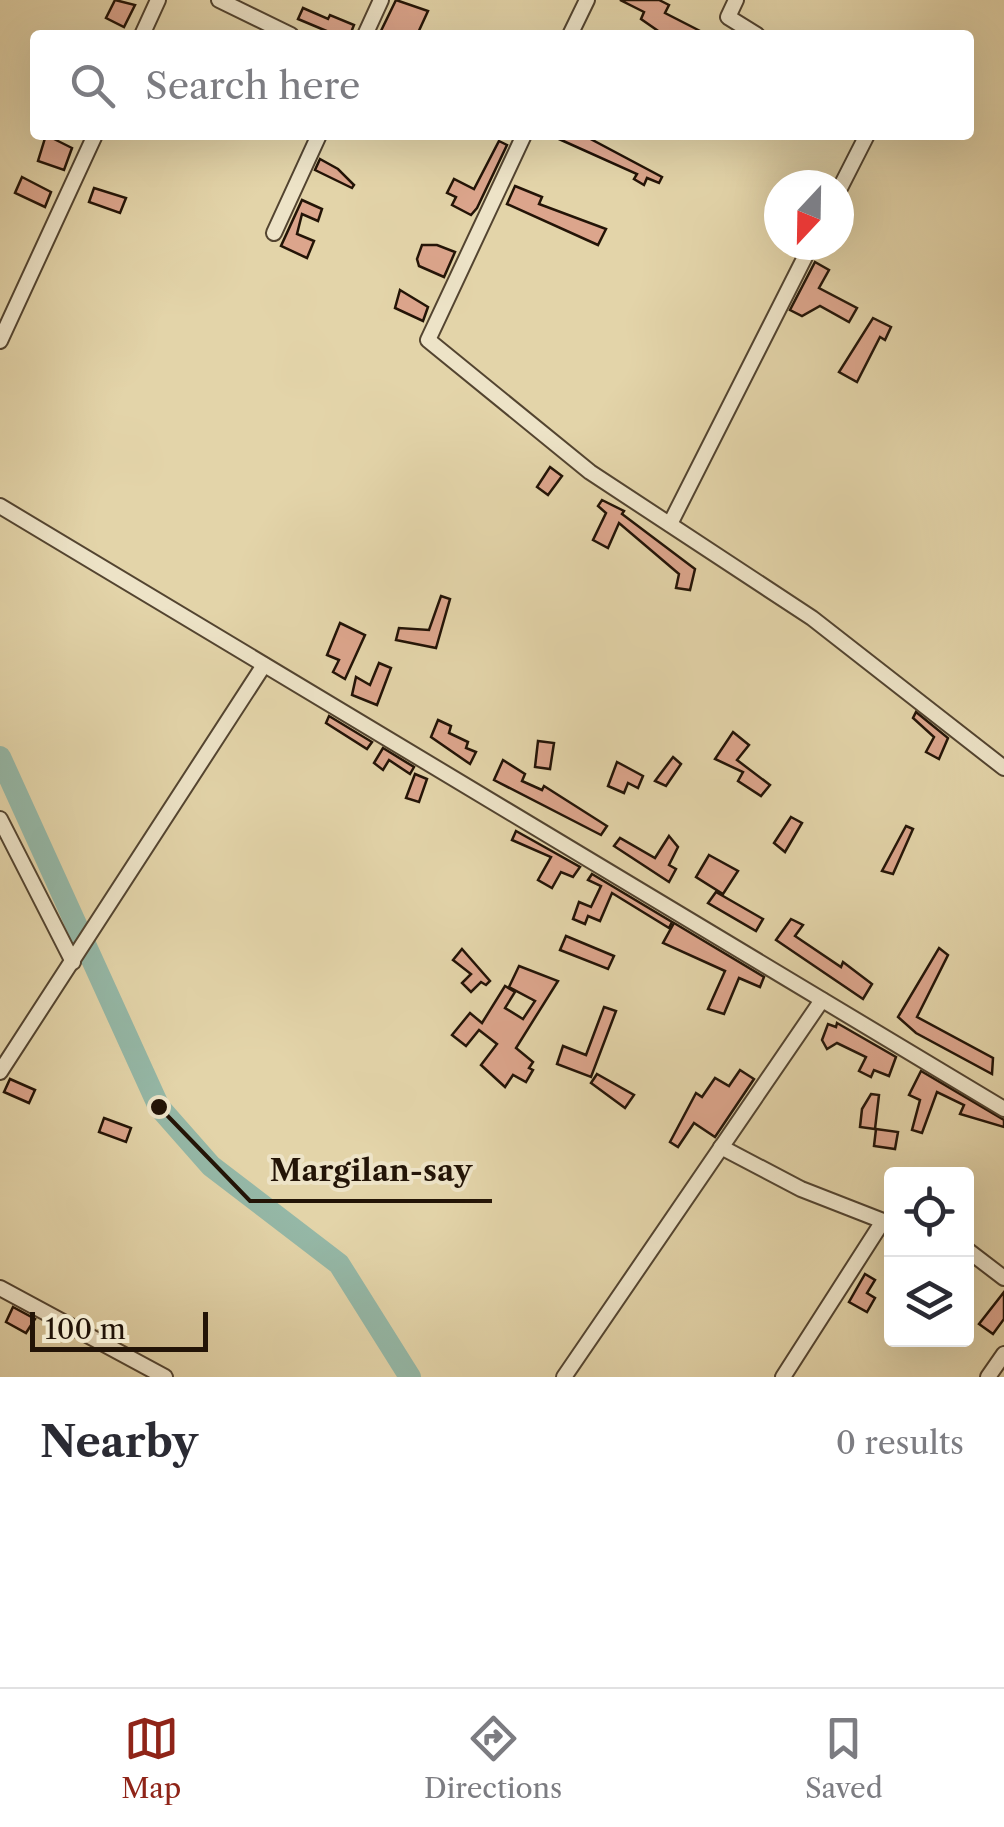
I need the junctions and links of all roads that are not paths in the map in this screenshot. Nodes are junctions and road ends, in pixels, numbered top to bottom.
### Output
1 (158, 0) edge
2 (220, 0) edge
3 (381, 0) edge
4 (587, 0) edge
5 (736, 0) edge
6 (144, 30) edge
7 (282, 30) edge
8 (367, 30) edge
9 (572, 30) edge
10 (749, 30) edge
11 (94, 140) edge
12 (317, 140) edge
13 (516, 140) edge
14 (864, 140) edge
15 (849, 170) edge
16 (274, 233) dead end
17 (803, 260) edge
18 (0, 340) edge
19 (0, 506) edge
20 (670, 524) junction
21 (264, 665) junction
22 (1004, 768) edge
23 (0, 819) edge
24 (73, 962) junction
25 (822, 1000) junction
26 (0, 1072) edge
27 (1004, 1109) edge
28 (721, 1146) junction
29 (884, 1221) edge
30 (884, 1226) edge
31 (974, 1255) edge
32 (1004, 1278) edge
33 (0, 1288) edge
34 (1004, 1354) edge
35 (165, 1377) edge
36 (564, 1377) edge
37 (783, 1377) edge
38 (988, 1377) edge

1 - 6 street
2 - 7 street
3 - 8 street
4 - 9 street
5 - 10 street
11 - 18 street
12 - 16 street
13 - 20 street
14 - 15 street
17 - 20 street
19 - 21 street
20 - 22 street
21 - 24 street
21 - 25 street
23 - 24 street
24 - 26 street
25 - 27 street
25 - 28 street
28 - 29 street
28 - 36 street
30 - 37 street
31 - 32 street
33 - 35 street
34 - 38 street

